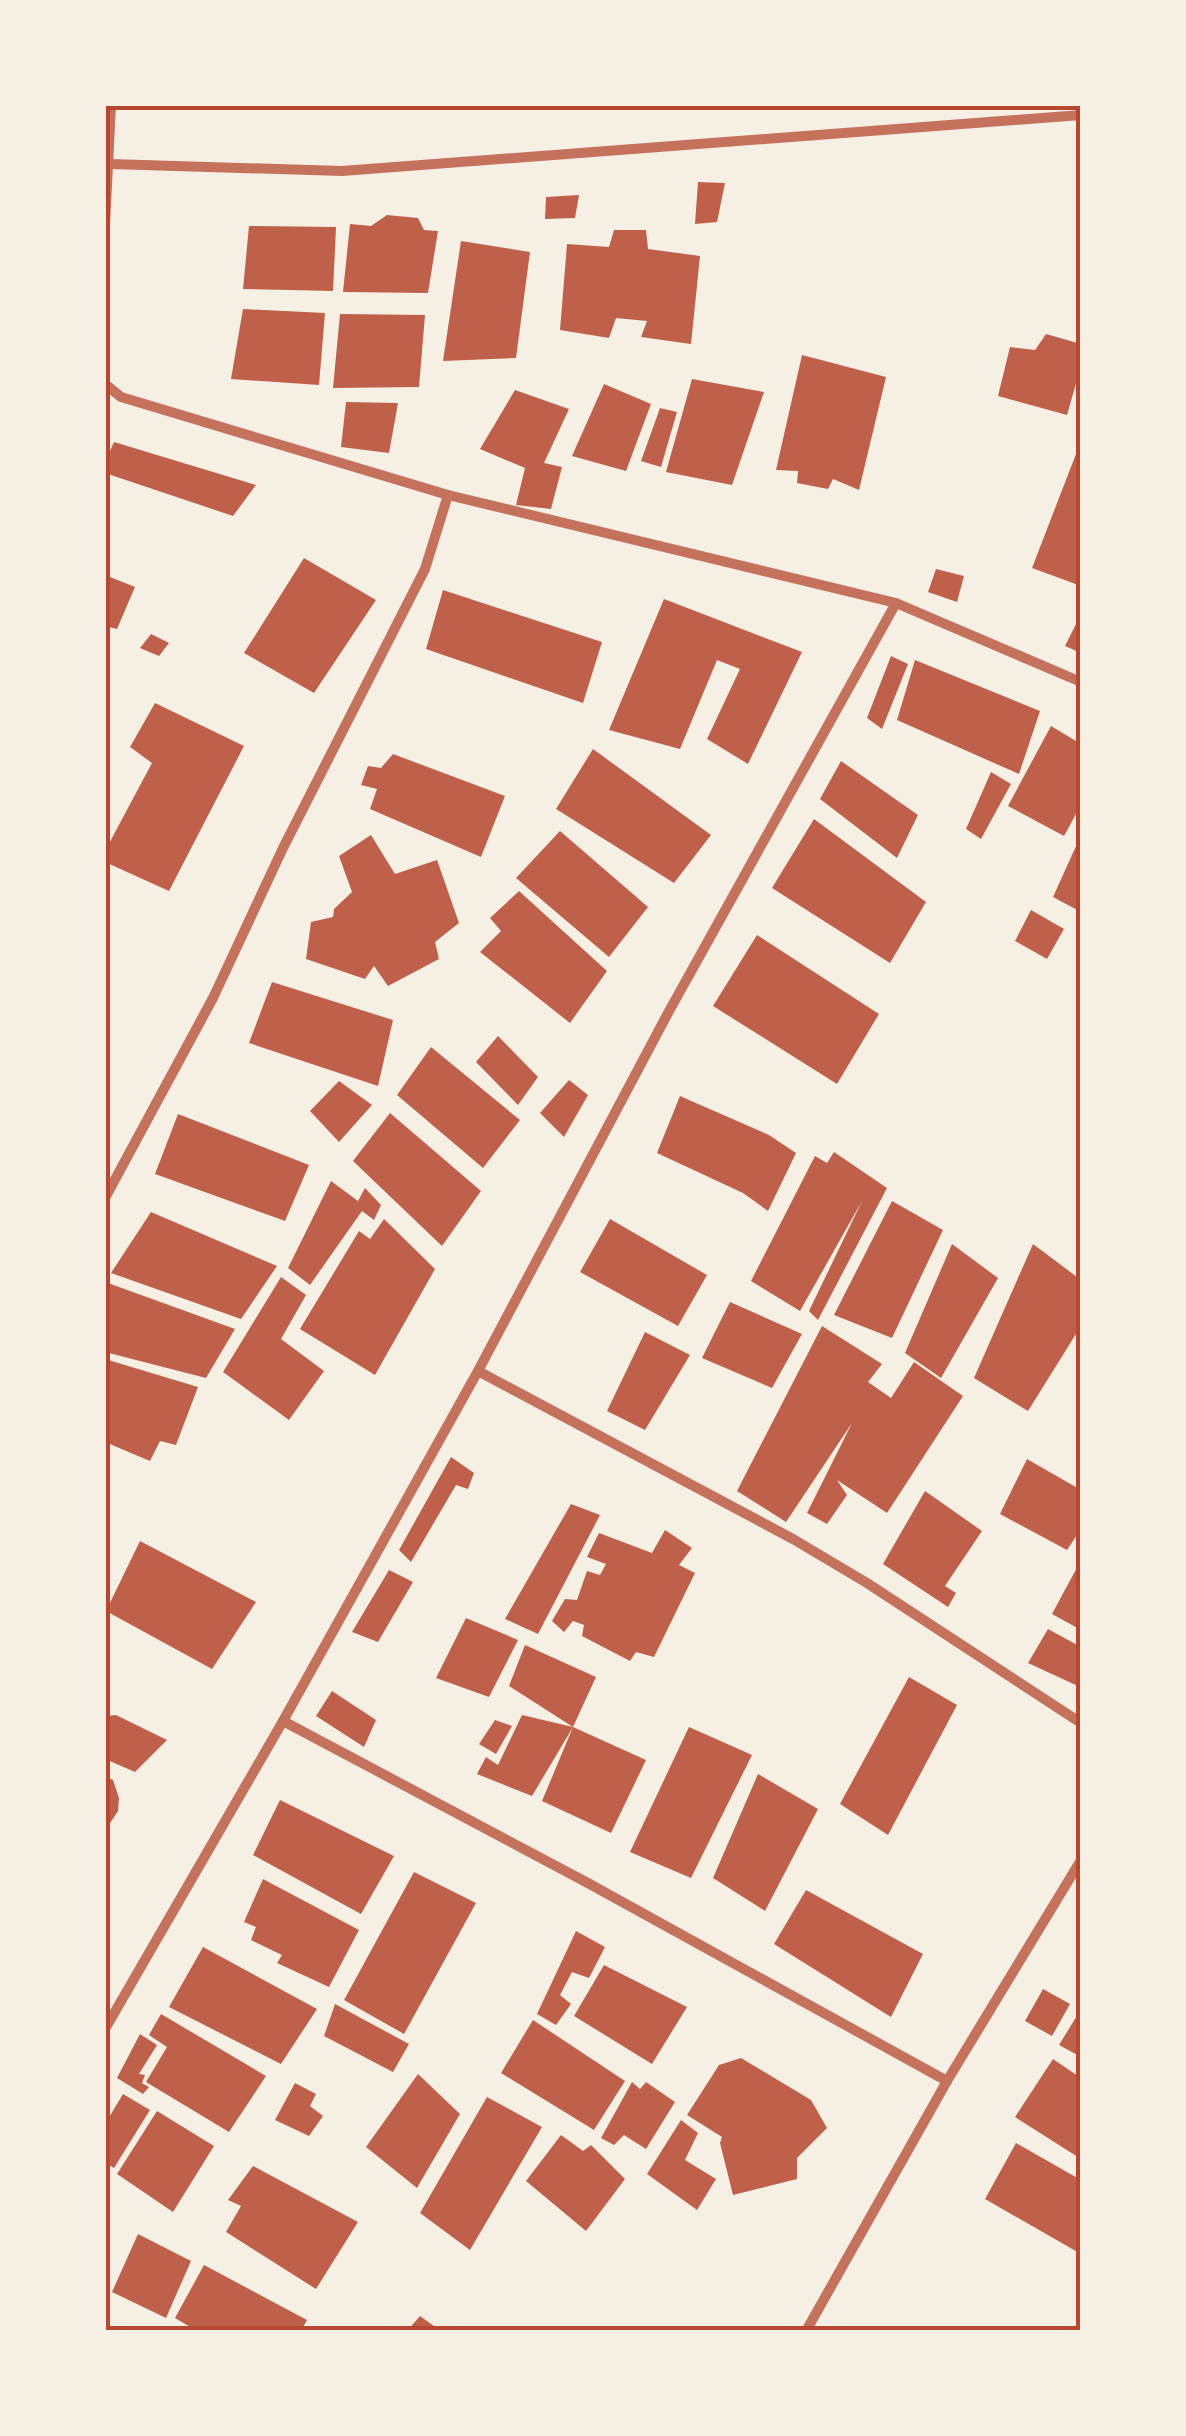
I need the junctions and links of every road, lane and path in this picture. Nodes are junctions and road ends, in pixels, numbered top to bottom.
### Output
1 (111, 105) edge
2 (1081, 115) edge
3 (110, 164) junction
4 (105, 225) edge
5 (105, 384) edge
6 (448, 495) junction
7 (896, 603) junction
8 (1081, 682) edge
9 (105, 1198) edge
10 (478, 1370) junction
11 (282, 1722) junction
12 (1081, 1723) edge
13 (1081, 1860) edge
14 (105, 2028) edge
15 (947, 2081) junction
16 (806, 2331) edge

1 - 3 street
2 - 3 street
3 - 4 street
5 - 6 street
6 - 7 street
6 - 9 street
7 - 8 street
7 - 10 street
10 - 11 street
10 - 12 street
11 - 14 street
11 - 15 street
13 - 15 street
15 - 16 street

